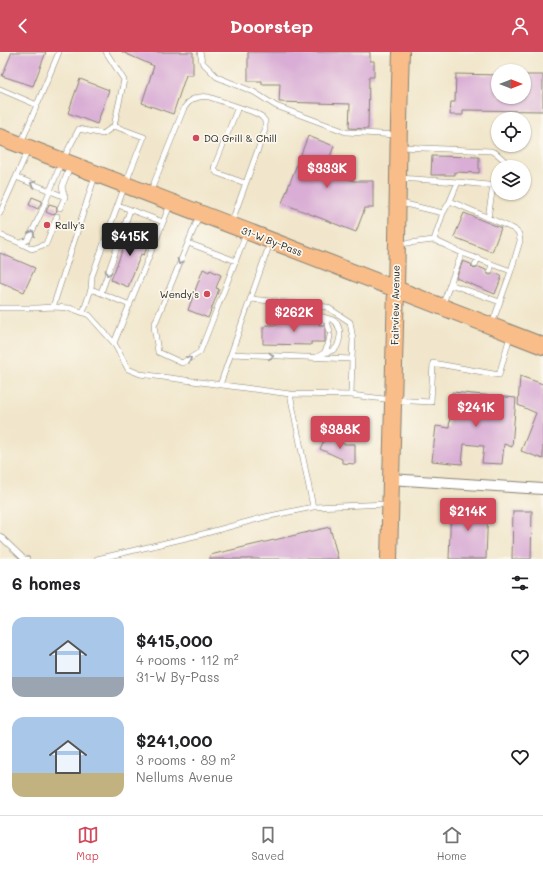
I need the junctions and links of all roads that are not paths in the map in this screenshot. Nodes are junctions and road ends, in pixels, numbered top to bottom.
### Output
1 (59, 52) edge
2 (106, 52) edge
3 (200, 52) edge
4 (401, 52) edge
5 (0, 89) edge
6 (37, 104) junction
7 (238, 107) junction
8 (114, 126) junction
9 (0, 137) edge
10 (398, 141) junction
11 (24, 146) junction
12 (504, 160) edge
13 (67, 162) junction
14 (96, 173) junction
15 (16, 177) junction
16 (398, 178) junction
17 (458, 182) junction
18 (245, 183) junction
19 (125, 185) junction
20 (491, 185) edge
21 (50, 191) junction
22 (150, 194) junction
23 (65, 197) junction
24 (492, 200) edge
25 (450, 201) junction
26 (172, 202) junction
27 (398, 202) junction
28 (118, 205) junction
29 (60, 208) dead end
30 (130, 210) junction
31 (0, 213) edge
32 (200, 213) junction
33 (442, 213) junction
34 (57, 216) dead end
35 (488, 218) junction
36 (163, 222) junction
37 (230, 225) junction
38 (247, 231) junction
39 (0, 235) edge
40 (271, 240) junction
41 (434, 240) junction
42 (20, 243) junction
43 (188, 243) junction
44 (397, 244) junction
45 (462, 253) junction
46 (478, 258) junction
47 (236, 261) junction
48 (492, 264) junction
49 (474, 265) dead end
50 (490, 271) dead end
51 (511, 271) junction
52 (468, 283) dead end
53 (450, 284) junction
54 (396, 288) junction
55 (91, 289) junction
56 (466, 289) junction
57 (484, 289) dead end
58 (101, 293) junction
59 (482, 295) junction
60 (251, 299) junction
61 (275, 301) junction
62 (500, 302) junction
63 (130, 305) junction
64 (442, 306) junction
65 (53, 307) junction
66 (0, 308) edge
67 (82, 313) junction
68 (321, 316) junction
69 (491, 327) junction
70 (510, 334) junction
71 (114, 343) junction
72 (543, 346) edge
73 (232, 354) junction
74 (324, 354) junction
75 (316, 358) junction
76 (352, 359) junction
77 (220, 385) junction
78 (290, 394) junction
79 (351, 395) junction
80 (393, 400) junction
81 (390, 479) junction
82 (543, 488) edge
83 (390, 504) junction
84 (313, 507) junction
85 (0, 536) edge
86 (27, 559) edge
87 (97, 559) edge
88 (389, 559) edge

1 - 6 lane
2 - 8 lane
3 - 10 lane
4 - 10 main road, Fairview Avenue
5 - 6 lane
6 - 11 lane
7 - 18 lane
7 - 18 lane
7 - 22 lane
8 - 13 lane
8 - 19 lane
9 - 11 main road, 31-W By-Pass
10 - 12 lane
10 - 16 main road, Fairview Avenue
11 - 13 main road, 31-W By-Pass
11 - 15 lane
13 - 14 main road, 31-W By-Pass
13 - 21 lane
13 - 23 lane
14 - 19 main road, 31-W By-Pass
14 - 65 lane
21 -> 15 lane
15 - 31 lane
16 - 17 lane
16 - 27 main road, Fairview Avenue
17 - 20 lane
17 - 25 lane
18 - 37 lane
19 - 22 main road, 31-W By-Pass
19 - 28 lane
21 - 23 lane
42 -> 21 lane
22 - 26 main road, 31-W By-Pass
23 - 29 lane
24 - 35 lane
25 - 33 lane
25 - 35 lane
26 - 32 main road, 31-W By-Pass
26 - 36 lane
27 - 33 lane
27 - 44 main road, Fairview Avenue
28 - 30 lane
28 - 55 lane
30 - 36 lane
30 -> 58 lane
32 - 37 main road, 31-W By-Pass
32 - 43 lane
33 - 41 lane
34 - 42 lane
35 - 51 lane
36 - 63 lane
37 - 38 main road, 31-W By-Pass
38 - 40 main road, 31-W By-Pass
38 - 47 lane
39 - 42 lane
40 - 54 main road, 31-W By-Pass
40 - 60 lane
41 - 44 lane
41 - 45 lane
43 - 47 lane
43 -> 47 lane
44 - 54 main road, Fairview Avenue
45 - 46 lane
45 - 53 lane
46 - 48 lane
46 - 49 lane
48 - 50 lane
48 - 51 lane
51 - 62 lane
52 - 56 lane
53 - 56 lane
53 - 64 lane
54 - 64 main road, 31-W By-Pass
54 - 80 main road, Fairview Avenue
55 - 58 lane
55 - 67 lane
56 - 59 lane
57 - 59 lane
58 - 63 lane
59 - 62 lane
60 - 61 lane
60 - 73 lane
61 - 68 lane
61 - 76 lane
62 - 69 lane
63 - 71 lane
64 - 69 main road, 31-W By-Pass
65 - 66 lane
65 - 67 lane
67 - 71 lane
68 - 74 lane
68 - 74 lane
69 - 70 main road, 31-W By-Pass
70 - 72 main road, 31-W By-Pass
70 - 80 lane
71 - 77 lane
73 -> 75 lane
73 - 77 lane
74 - 75 lane
75 - 76 lane
76 - 79 lane
77 - 78 lane
78 - 79 lane
78 - 84 lane
79 - 80 lane
80 - 81 main road, Fairview Avenue
81 - 82 street
81 - 83 main road, Fairview Avenue
83 - 84 lane
83 - 88 main road, Fairview Avenue
84 - 87 lane
85 - 86 lane

